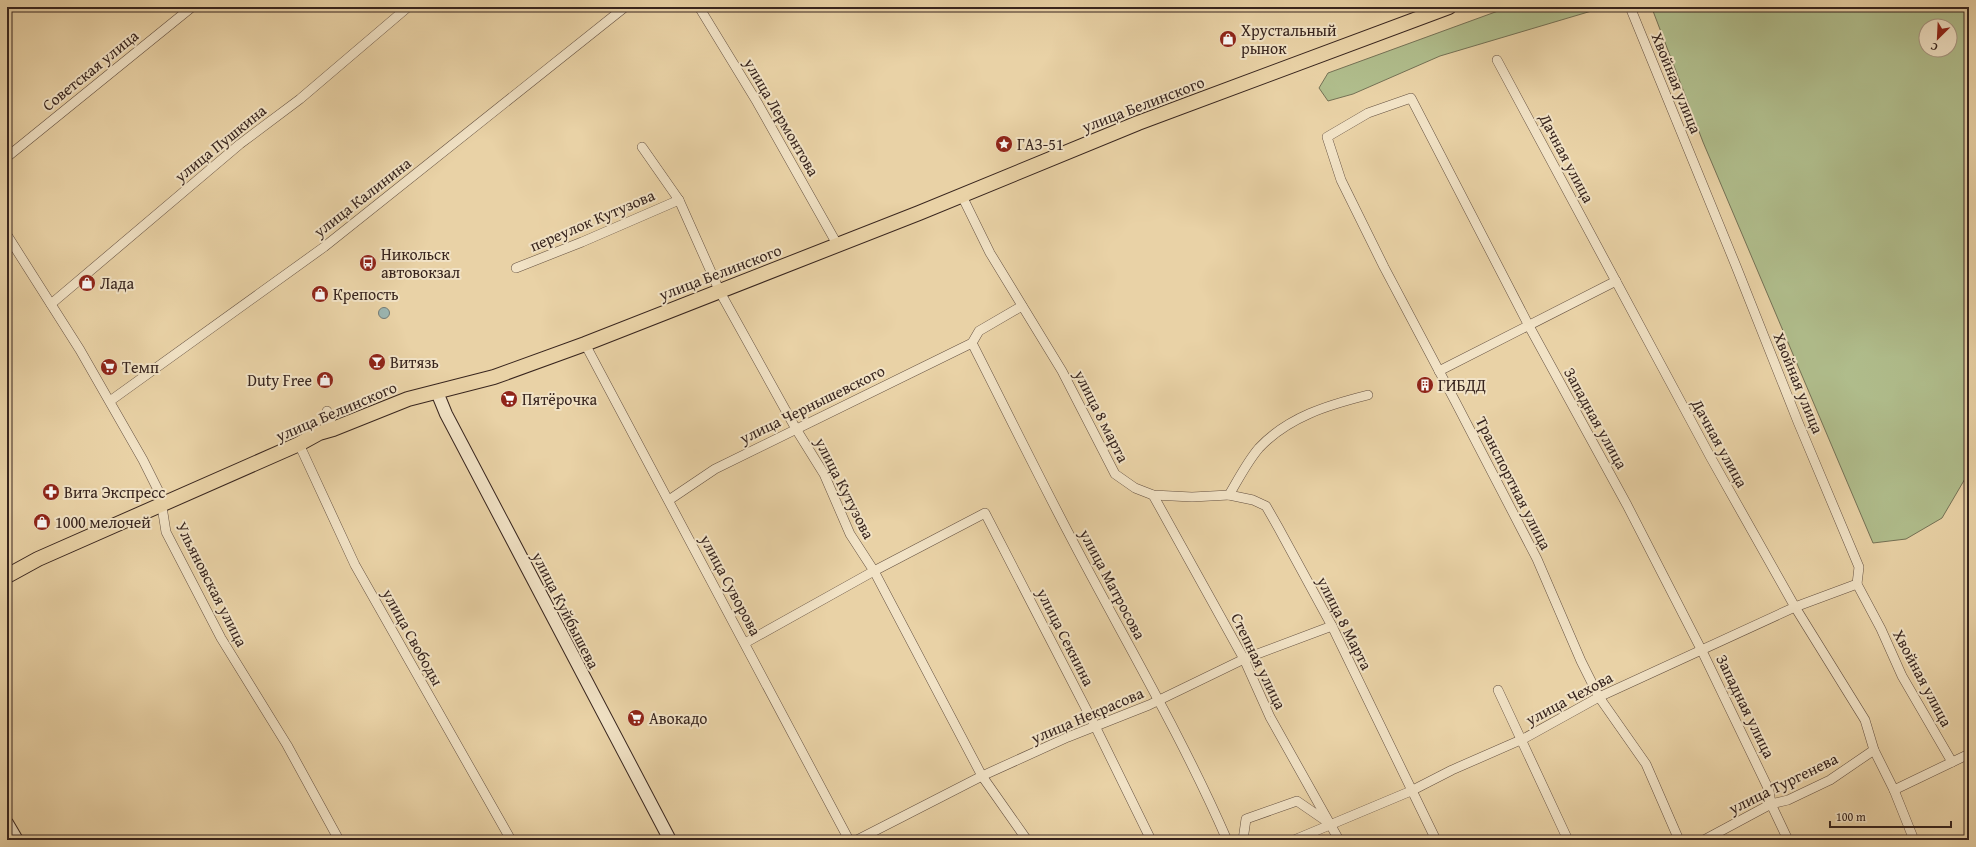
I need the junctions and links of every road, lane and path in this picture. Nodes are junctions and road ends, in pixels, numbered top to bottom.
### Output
1 (192, 7) edge
2 (408, 7) edge
3 (625, 7) edge
4 (700, 7) edge
5 (1449, 7) edge
6 (1630, 7) edge
7 (1497, 60) dead end
8 (1327, 137) joint
9 (642, 147) dead end
10 (7, 157) edge
11 (962, 196) junction
12 (679, 200) junction
13 (7, 235) edge
14 (837, 244) junction
15 (516, 268) dead end
16 (1616, 281) junction
17 (720, 292) junction
18 (51, 304) junction
19 (1022, 306) junction
20 (1529, 326) junction
21 (972, 343) junction
22 (586, 344) junction
23 (1440, 371) junction
24 (437, 392) junction
25 (1368, 395) dead end
26 (110, 401) junction
27 (327, 411) dead end
28 (333, 429) junction
29 (796, 430) junction
30 (298, 444) junction
31 (1153, 495) junction
32 (1229, 495) junction
33 (669, 500) junction
34 (162, 505) junction
35 (874, 571) junction
36 (7, 576) edge
37 (1857, 584) junction
38 (1795, 607) junction
39 (1332, 626) junction
40 (745, 643) junction
41 (1702, 651) junction
42 (1244, 659) junction
43 (1498, 690) dead end
44 (1600, 697) junction
45 (1159, 701) junction
46 (1096, 728) junction
47 (1520, 740) junction
48 (1874, 750) junction
49 (1969, 755) edge
50 (1952, 762) junction
51 (982, 776) junction
52 (1894, 790) junction
53 (1411, 791) junction
54 (1771, 804) junction
55 (7, 823) edge
56 (1332, 825) junction
57 (17, 840) edge
58 (339, 840) edge
59 (510, 840) edge
60 (670, 840) edge
61 (849, 840) edge
62 (857, 840) edge
63 (1027, 840) edge
64 (1151, 840) edge
65 (1227, 840) edge
66 (1243, 840) edge
67 (1294, 840) edge
68 (1339, 840) edge
69 (1436, 840) edge
70 (1568, 840) edge
71 (1679, 840) edge
72 (1704, 840) edge
73 (1788, 840) edge
74 (1914, 840) edge

1 - 10 street, Советская улица
2 - 18 street, улица Пушкина
3 - 26 street, улица Калинина
4 - 14 street, улица Лермонтова
5 - 11 main road, улица Белинского
6 - 37 street, Хвойная улица
7 - 16 street, Дачная улица
8 - 20 street, Западная улица
8 - 23 street, Транспортная улица
9 - 12 street, улица Кутузова
11 - 14 main road, улица Белинского
11 - 19 street, улица 8 марта
12 - 15 street, переулок Кутузова
12 - 17 street, улица Кутузова
13 - 18 street, Ульяновская улица
14 - 17 main road, улица Белинского
16 - 20 street
16 - 38 street, Дачная улица
17 - 22 main road, улица Белинского
17 - 29 street, улица Кутузова
18 - 26 street, Ульяновская улица
19 - 21 street
19 - 31 street, улица 8 марта
20 - 23 street
20 - 41 street, Западная улица
21 - 29 street, улица Чернышевского
21 - 45 street, улица Матросова
22 - 24 main road, улица Белинского
22 - 33 street, улица Суворова
23 - 44 street, Транспортная улица
24 - 28 main road, улица Белинского
24 - 60 main road, улица Куйбышева
25 - 32 street
26 - 34 street, Ульяновская улица
27 - 28 street
28 - 30 main road, улица Белинского
29 - 33 street, улица Чернышевского
29 - 35 street, улица Кутузова
30 - 34 main road, улица Белинского
30 - 59 street, улица Свободы
31 - 32 street, улица 8 марта
31 - 42 street, Степная улица
32 - 39 street, улица 8 Марта
33 - 40 street, улица Суворова
34 - 36 main road, улица Белинского
34 - 58 street, Ульяновская улица
35 - 40 street
35 - 46 street, улица Секнина
35 - 51 street, улица Кутузова
37 - 38 street, улица Чехова
37 - 50 street, Хвойная улица
38 - 41 street, улица Чехова
38 - 48 street, Дачная улица
39 - 42 street, улица Некрасова
39 - 53 street, улица 8 Марта
40 - 61 street, улица Суворова
41 - 44 street, улица Чехова
41 - 54 street, Западная улица
42 - 45 street, улица Некрасова
42 - 56 street, Степная улица
43 - 47 street
44 - 47 street, улица Чехова
44 - 71 street, Транспортная улица
45 - 46 street, улица Некрасова
45 - 65 street, улица Матросова
46 - 51 street, улица Некрасова
46 - 64 street, улица Секнина
47 - 53 street, улица Чехова
47 - 70 street
48 - 52 street, Дачная улица
48 - 54 street, улица Тургенева
49 - 50 street
50 - 52 street
51 - 62 street, улица Некрасова
51 - 63 street, улица Кутузова
52 - 74 street, Дачная улица
53 - 56 street, улица Чехова
53 - 69 street
54 - 72 street, улица Тургенева
54 - 73 street, Западная улица
55 - 57 main road
56 - 66 street
56 - 67 street, улица Чехова
56 - 68 street, Степная улица

